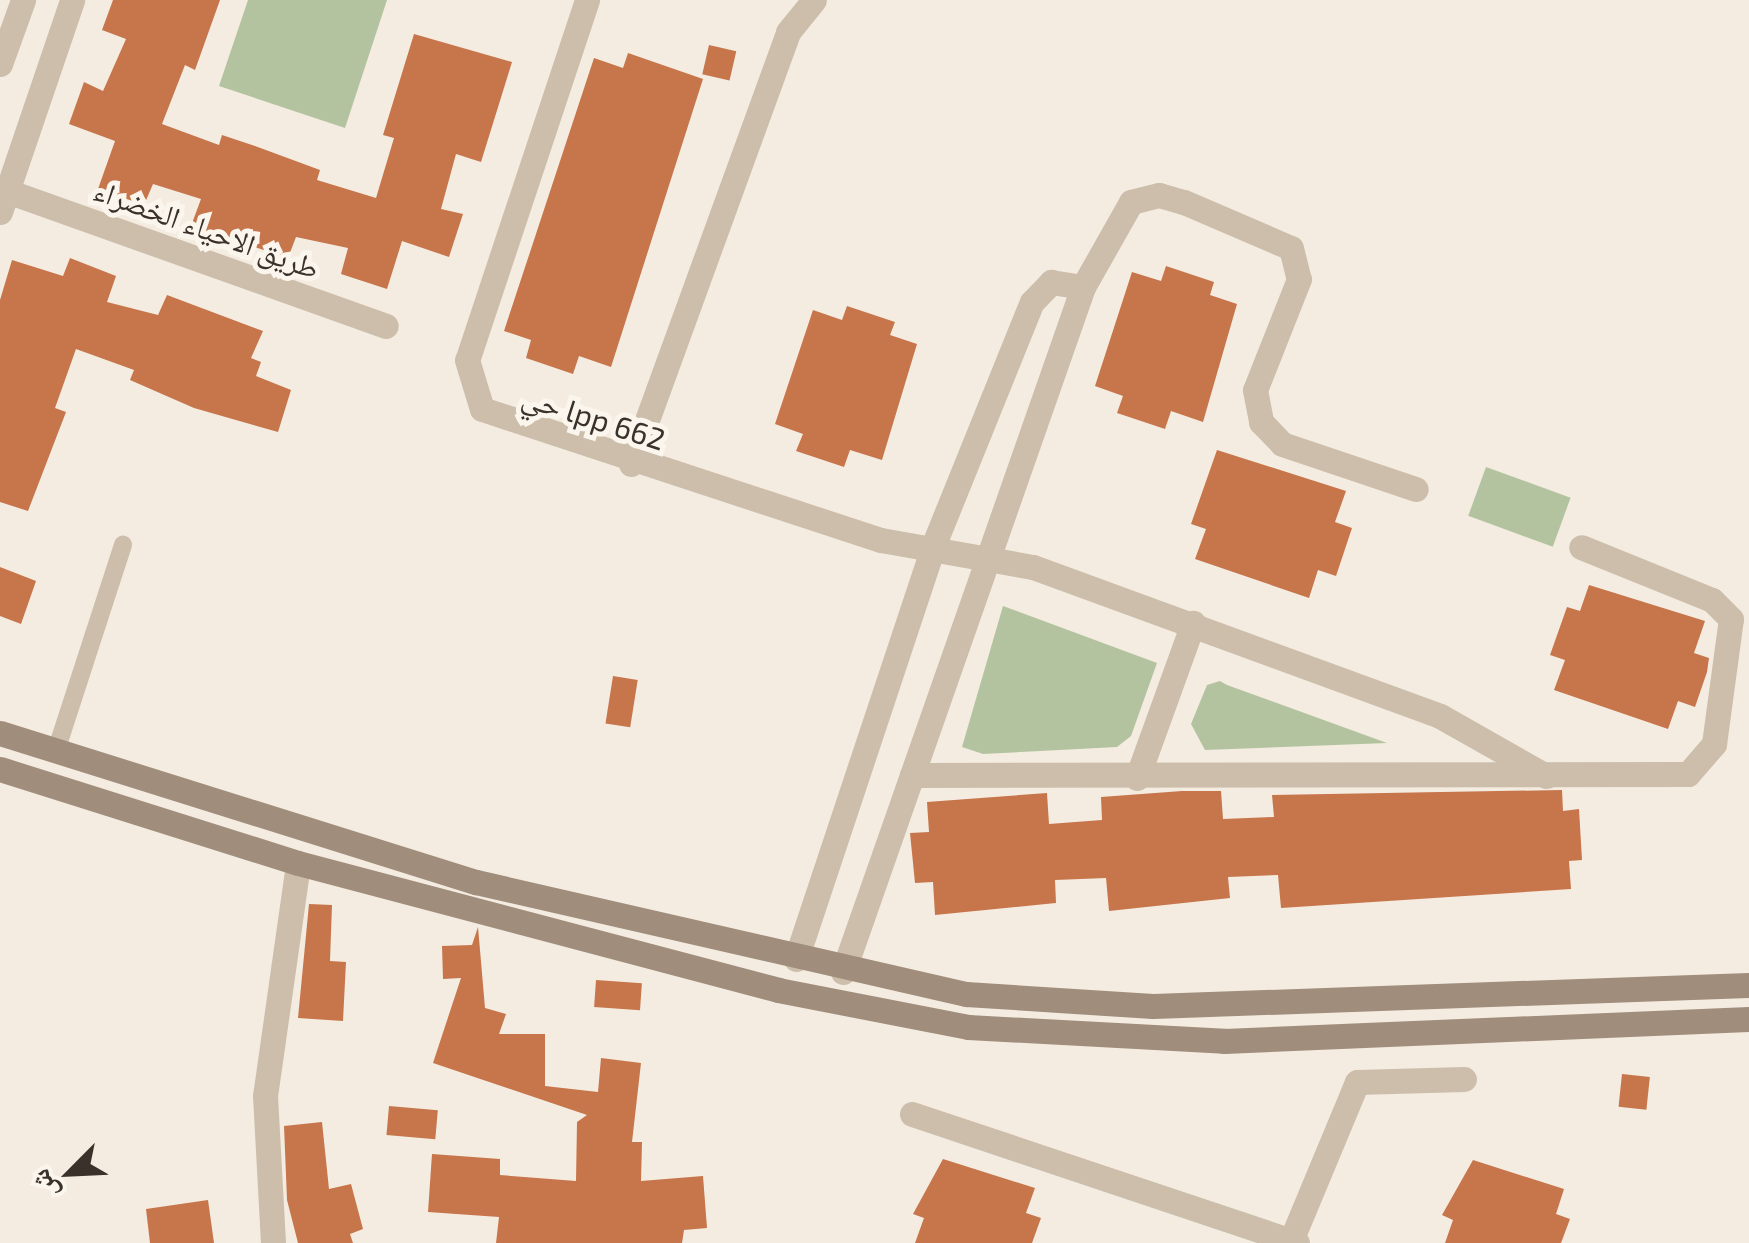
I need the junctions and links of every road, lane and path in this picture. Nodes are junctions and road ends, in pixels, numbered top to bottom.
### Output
1 (23, 0) edge
2 (72, 0) edge
3 (587, 0) edge
4 (814, 0) edge
5 (0, 64) edge
6 (3, 202) edge
7 (1084, 287) junction
8 (386, 326) dead end
9 (631, 464) junction
10 (1416, 490) dead end
11 (123, 546) dead end
12 (1581, 548) dead end
13 (932, 550) junction
14 (988, 559) junction
15 (1193, 623) junction
16 (0, 733) edge
17 (56, 751) junction
18 (0, 769) edge
19 (912, 776) junction
20 (1546, 776) junction
21 (1137, 778) junction
22 (298, 863) junction
23 (796, 960) junction
24 (843, 972) junction
25 (1749, 985) edge
26 (1749, 1019) edge
27 (1464, 1079) dead end
28 (912, 1114) dead end
29 (1293, 1242) edge
30 (273, 1243) edge

1 - 5 street
2 - 6 street
3 - 9 street, حي lpp 662
4 - 9 street
6 - 8 street, طريق الاحياء الخضراء
7 - 10 street
7 - 13 street
7 - 14 street
9 - 13 street, حي lpp 662
11 - 17 lane
12 - 20 street
13 - 14 street, حي lpp 662
13 - 23 street
14 - 15 street, حي lpp 662
14 - 19 street
15 - 20 street, حي lpp 662
15 - 21 street
16 - 17 main road
17 - 23 main road
18 - 22 main road
19 - 21 street
19 - 24 street
20 - 21 street
22 - 26 main road
22 - 30 street
23 - 24 main road
24 - 25 main road
27 - 29 street
28 - 29 street

